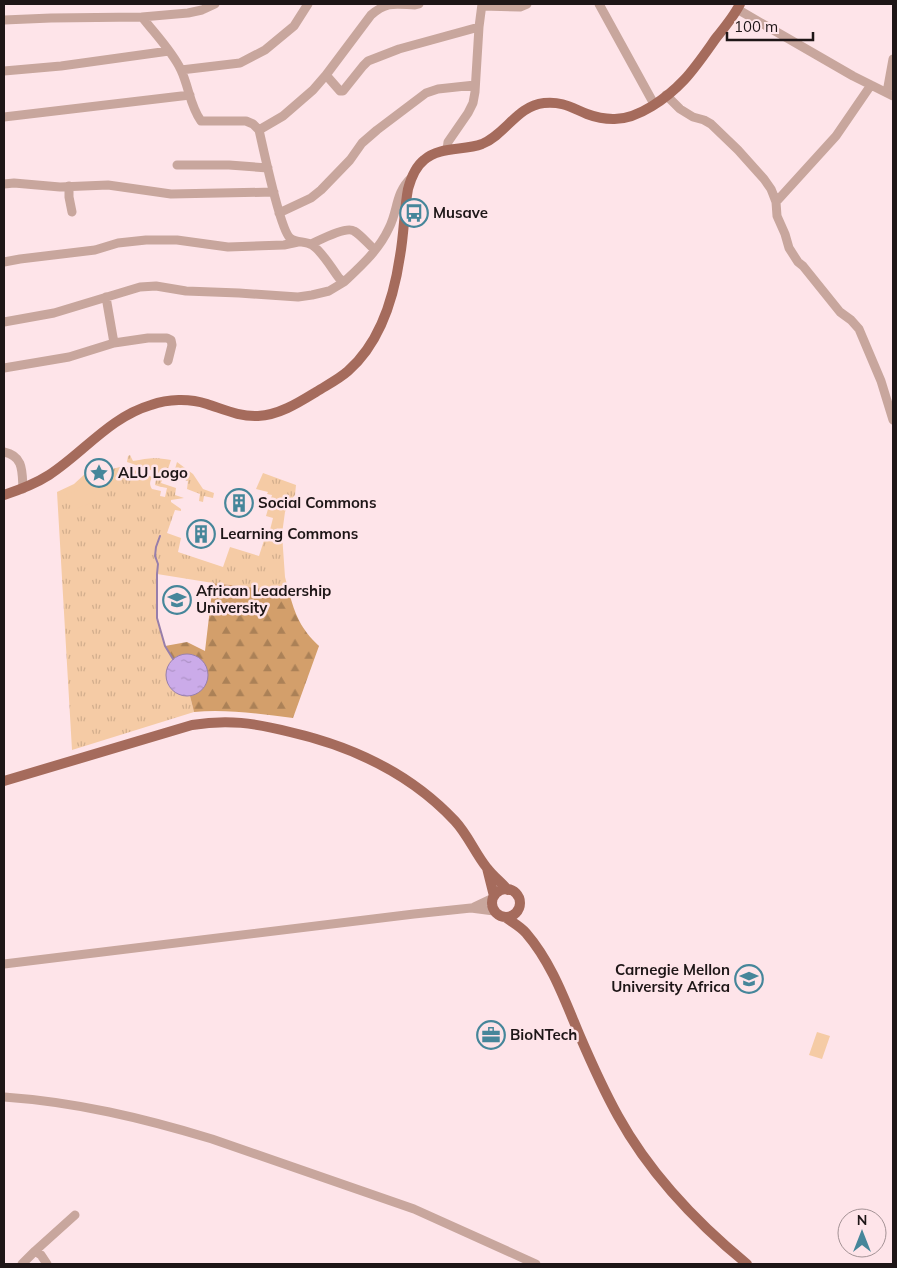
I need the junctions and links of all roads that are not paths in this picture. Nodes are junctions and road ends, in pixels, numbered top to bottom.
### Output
1 (215, 4) edge
2 (308, 4) edge
3 (386, 4) edge
4 (419, 4) edge
5 (527, 4) edge
6 (599, 4) edge
7 (482, 5) edge
8 (739, 6) edge
9 (142, 17) junction
10 (4, 20) edge
11 (479, 28) junction
12 (169, 51) junction
13 (893, 59) edge
14 (181, 70) junction
15 (4, 71) edge
16 (326, 75) junction
17 (475, 85) junction
18 (871, 85) junction
19 (890, 94) edge
20 (666, 95) junction
21 (190, 96) junction
22 (654, 104) junction
23 (4, 117) edge
24 (259, 130) junction
25 (446, 150) junction
26 (177, 165) dead end
27 (268, 168) junction
28 (410, 178) junction
29 (4, 184) edge
30 (69, 186) junction
31 (274, 192) junction
32 (776, 202) junction
33 (72, 212) dead end
34 (279, 213) junction
35 (300, 241) junction
36 (311, 244) junction
37 (375, 250) junction
38 (4, 262) edge
39 (344, 282) junction
40 (106, 297) junction
41 (4, 322) edge
42 (114, 343) junction
43 (168, 361) dead end
44 (4, 368) edge
45 (893, 420) edge
46 (4, 452) edge
47 (23, 489) junction
48 (4, 495) edge
49 (4, 781) edge
50 (486, 867) junction
51 (508, 890) junction
52 (493, 897) junction
53 (471, 908) junction
54 (518, 908) junction
55 (494, 911) junction
56 (505, 917) junction
57 (525, 932) junction
58 (4, 964) edge
59 (4, 1097) edge
60 (75, 1216) dead end
61 (35, 1251) junction
62 (22, 1264) edge
63 (47, 1264) edge
64 (536, 1264) edge
65 (747, 1264) edge

1 - 9 street
2 - 14 street
3 - 4 street
3 - 16 street
5 - 7 street
6 - 22 street
7 - 11 street
8 - 18 street
8 - 20 main road
9 - 10 street
9 - 12 street
11 - 16 street
11 - 17 street
12 - 14 street
12 - 15 street
13 - 19 street
14 - 21 street
16 - 24 street
17 - 25 street
17 - 34 street
18 - 19 street
18 - 32 street
20 - 22 main road
20 - 32 street
21 - 23 street
21 - 24 street
22 - 25 main road
24 - 27 street
25 - 28 main road
26 - 27 street
27 - 31 street
28 - 37 street
28 - 47 main road
29 - 30 street
30 - 31 street
30 - 33 street
31 - 34 street
32 - 45 street
34 - 35 street
35 - 36 street
35 - 38 street
36 - 37 street
36 - 39 street
37 - 39 street
39 - 40 street
40 - 41 street
40 - 42 street
42 - 43 street
42 - 44 street
46 - 47 street
47 - 48 main road
49 - 50 main road
50 - 51 main road
50 - 52 main road
51 - 52 main road
51 - 54 main road
52 - 53 street
52 - 55 main road
53 - 55 street
53 - 58 street
54 - 56 main road
54 - 57 main road
55 - 56 main road
56 - 57 main road
57 - 65 main road
59 - 64 street
60 - 61 street
61 - 62 street
61 - 63 street

